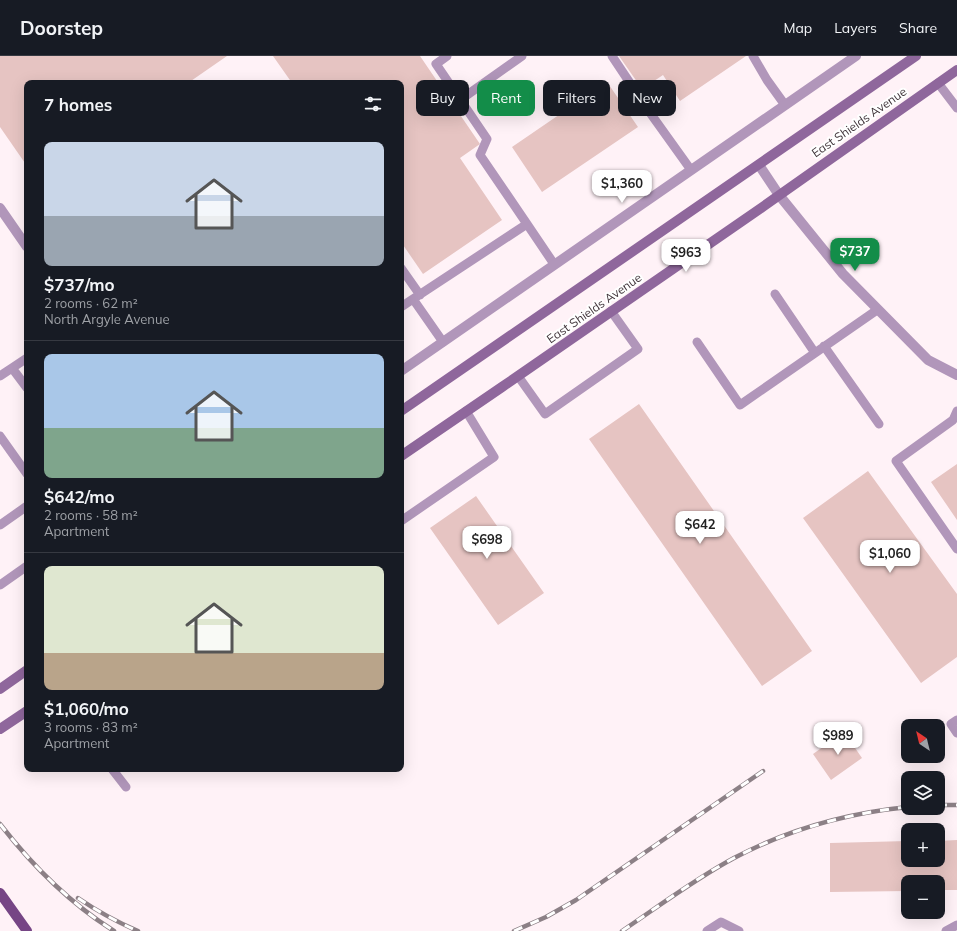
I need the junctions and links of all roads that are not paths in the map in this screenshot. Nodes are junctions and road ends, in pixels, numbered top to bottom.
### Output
1 (447, 56) edge
2 (522, 56) edge
3 (612, 56) edge
4 (753, 56) edge
5 (855, 56) edge
6 (916, 56) edge
7 (957, 70) edge
8 (447, 80) edge
9 (938, 83) junction
10 (469, 94) edge
11 (785, 105) junction
12 (957, 108) edge
13 (469, 113) edge
14 (759, 165) junction
15 (691, 170) junction
16 (779, 195) junction
17 (2, 215) edge
18 (527, 224) junction
19 (24, 243) edge
20 (554, 264) junction
21 (404, 274) edge
22 (775, 294) dead end
23 (416, 297) junction
24 (404, 306) edge
25 (877, 310) junction
26 (612, 311) junction
27 (443, 342) junction
28 (697, 342) dead end
29 (824, 346) junction
30 (815, 353) junction
31 (24, 360) edge
32 (12, 368) junction
33 (404, 369) edge
34 (957, 375) edge
35 (0, 376) edge
36 (518, 376) junction
37 (24, 384) edge
38 (404, 409) edge
39 (466, 411) junction
40 (957, 412) edge
41 (879, 424) dead end
42 (0, 436) edge
43 (404, 454) edge
44 (24, 470) edge
45 (24, 508) edge
46 (404, 519) edge
47 (0, 524) edge
48 (957, 549) edge
49 (24, 568) edge
50 (0, 584) edge
51 (24, 672) edge
52 (0, 689) edge
53 (24, 713) edge
54 (957, 720) edge
55 (0, 729) edge
56 (957, 733) edge
57 (114, 772) edge
58 (126, 787) dead end
59 (0, 893) edge
60 (957, 925) edge
61 (27, 931) edge
62 (707, 931) edge
63 (739, 931) edge
64 (946, 931) edge

1 - 8 lane
2 - 10 lane
3 - 15 lane
4 - 11 lane
5 - 11 street
6 - 14 main road, East Shields Avenue
7 - 9 main road, East Shields Avenue
9 - 12 lane
9 - 16 main road, East Shields Avenue
11 - 15 street
13 - 18 lane
14 - 16 street
14 - 38 main road, East Shields Avenue
15 - 20 street
16 - 25 street
16 - 26 main road, East Shields Avenue
17 - 19 street
18 - 20 lane
18 - 23 lane
20 - 27 street
21 - 23 lane
22 - 30 lane
23 - 24 lane
23 - 27 lane
25 - 29 lane
25 - 34 street
26 - 36 main road, East Shields Avenue
26 - 36 lane
27 - 33 street
28 - 30 lane
29 - 30 lane
29 - 41 lane
31 - 32 lane
32 - 35 lane
32 - 37 lane
36 - 39 main road, East Shields Avenue
39 - 43 main road, East Shields Avenue
39 - 46 lane
40 - 48 lane
42 - 44 lane
45 - 47 lane
49 - 50 lane
51 - 52 main road
53 - 55 main road
54 - 56 lane
57 - 58 lane
59 - 61 main road
60 - 64 lane
62 - 63 lane

